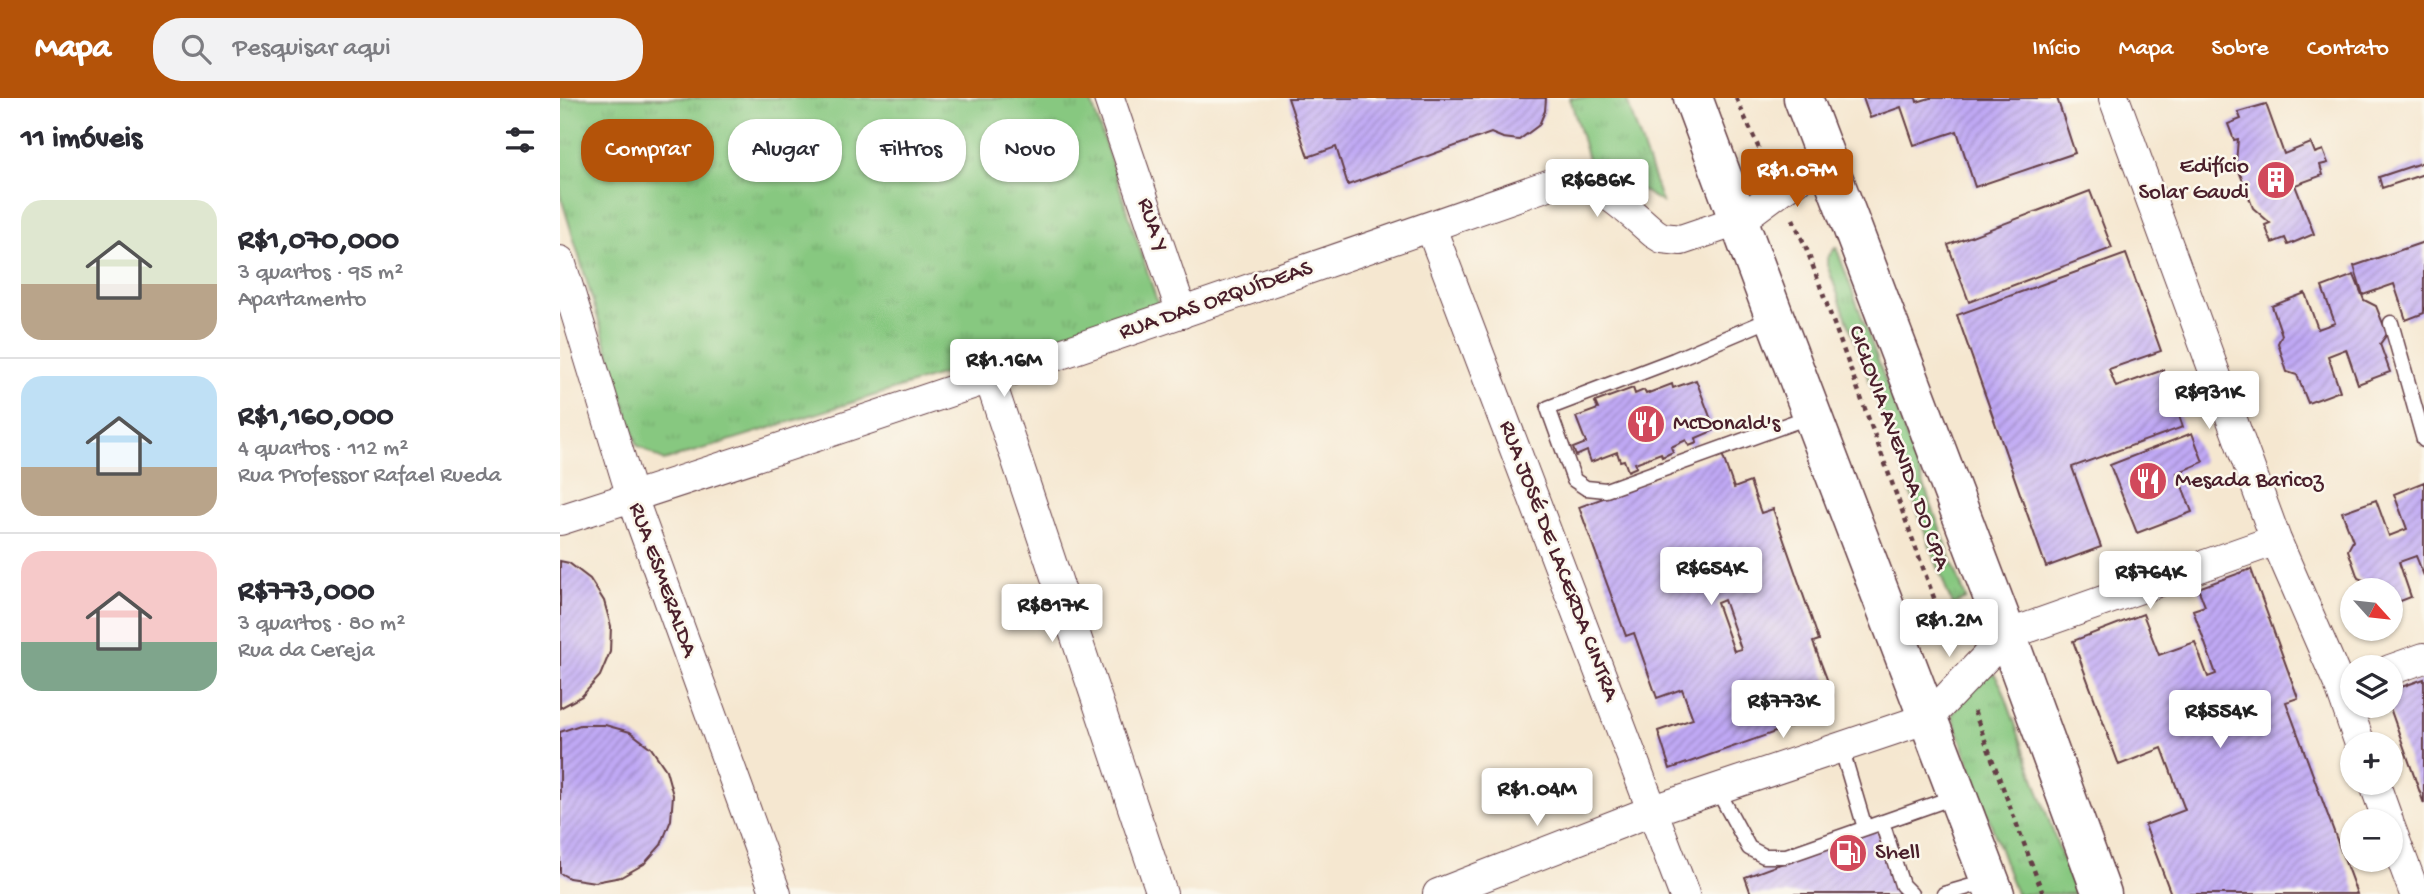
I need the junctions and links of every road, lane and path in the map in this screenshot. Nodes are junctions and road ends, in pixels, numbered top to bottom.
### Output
1 (1109, 98) edge
2 (1693, 98) edge
3 (1736, 98) edge
4 (1803, 98) edge
5 (2114, 98) edge
6 (1827, 160) junction
7 (1779, 191) junction
8 (1740, 220) junction
9 (1431, 228) junction
10 (560, 261) edge
11 (1182, 313) junction
12 (1775, 318) junction
13 (2391, 323) dead end
14 (989, 377) junction
15 (1813, 415) junction
16 (2424, 440) edge
17 (632, 497) junction
18 (560, 520) edge
19 (2276, 540) junction
20 (2007, 635) junction
21 (2424, 658) edge
22 (2403, 665) edge
23 (2340, 674) edge
24 (1962, 682) junction
25 (1928, 718) junction
26 (1840, 747) junction
27 (1717, 789) junction
28 (1958, 795) junction
29 (1654, 810) junction
30 (1882, 822) junction
31 (1865, 828) junction
32 (2403, 862) edge
33 (1992, 887) edge
34 (776, 894) edge
35 (1162, 894) edge
36 (1438, 894) edge
37 (1684, 894) edge
38 (1911, 894) edge
39 (1944, 894) edge
40 (2043, 894) edge
41 (2102, 894) edge
42 (2415, 894) edge

1 - 11 street, RUA Y
2 - 8 main road
3 - 7 path, CICLOVIA AVENIDA DO CPA
4 - 6 main road
5 - 19 street
6 - 7 street, RUA DAS ORQUÍDEAS
6 - 20 main road
7 - 8 street, RUA DAS ORQUÍDEAS
7 - 24 path, CICLOVIA AVENIDA DO CPA
8 - 9 street, RUA DAS ORQUÍDEAS
8 - 12 main road
9 - 11 street, RUA DAS ORQUÍDEAS
9 - 29 street, RUA JOSÉ DE LACERDA CINTRA
10 - 17 street, RUA ESMERALDA
11 - 14 street, RUA DAS ORQUÍDEAS
12 - 15 main road
12 - 15 lane
13 - 16 lane
14 - 17 street, RUA DAS ORQUÍDEAS
14 - 35 street
15 - 25 main road
17 - 18 street, RUA DAS ORQUÍDEAS
17 - 34 street, RUA ESMERALDA
19 - 20 street
19 - 23 street
20 - 24 street
20 - 41 main road
21 - 22 street
24 - 25 street
24 - 40 path, CICLOVIA AVENIDA DO CPA
25 - 26 street
25 - 28 main road
26 - 27 street
26 - 31 lane
27 - 29 street
27 - 31 lane
28 - 30 lane
28 - 33 main road
29 - 36 street
29 - 37 street, RUA JOSÉ DE LACERDA CINTRA
30 - 31 lane
30 - 38 lane
32 - 42 street
33 - 39 lane

